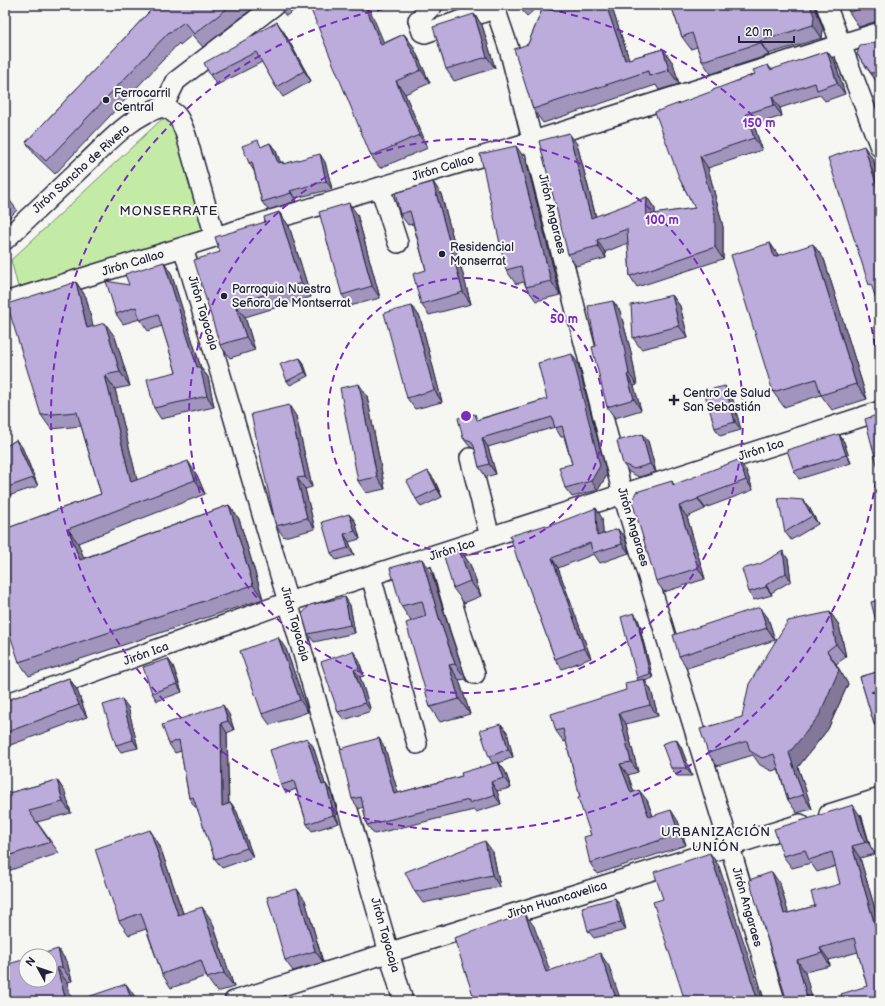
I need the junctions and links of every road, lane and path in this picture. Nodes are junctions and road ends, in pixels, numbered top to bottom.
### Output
1 (275, 5) edge
2 (433, 5) edge
3 (826, 5) edge
4 (495, 7) edge
5 (880, 32) edge
6 (842, 44) junction
7 (163, 107) junction
8 (533, 141) junction
9 (880, 147) edge
10 (380, 187) junction
11 (215, 237) junction
12 (5, 240) edge
13 (398, 243) dead end
14 (183, 248) junction
15 (5, 302) edge
16 (880, 412) edge
17 (470, 458) dead end
18 (623, 495) junction
19 (490, 538) junction
20 (438, 554) junction
21 (371, 576) junction
22 (288, 602) junction
23 (475, 674) dead end
24 (5, 704) edge
25 (417, 744) dead end
26 (874, 800) edge
27 (880, 844) edge
28 (730, 847) junction
29 (390, 952) junction
30 (234, 1001) edge
31 (404, 1001) edge
32 (774, 1001) edge

1 - 7 street
2 - 4 street
3 - 6 street
4 - 8 street, Jirón Angaraes
5 - 6 street, Jirón Callao
6 - 8 street, Jirón Callao
6 - 9 street
7 - 11 street
7 - 12 street, Jirón Sancho de Rivera
8 - 10 street, Jirón Callao
8 - 18 street, Jirón Angaraes
10 - 11 street, Jirón Callao
10 - 13 street
11 - 14 street, Jirón Callao
14 - 15 street, Jirón Callao
14 - 22 street, Jirón Tayacaja
16 - 18 street, Jirón Ica
17 - 19 street
18 - 19 street, Jirón Ica
18 - 28 street, Jirón Angaraes
19 - 20 street, Jirón Ica
20 - 21 street, Jirón Ica
20 - 23 street
21 - 22 street, Jirón Ica
21 - 25 street
22 - 24 street, Jirón Ica
22 - 29 street, Jirón Tayacaja
26 - 27 street
26 - 28 street, Jirón Huancavelica
28 - 29 street, Jirón Huancavelica
28 - 32 street, Jirón Angaraes
29 - 30 street, Jirón Huancavelica
29 - 31 street, Jirón Tayacaja

